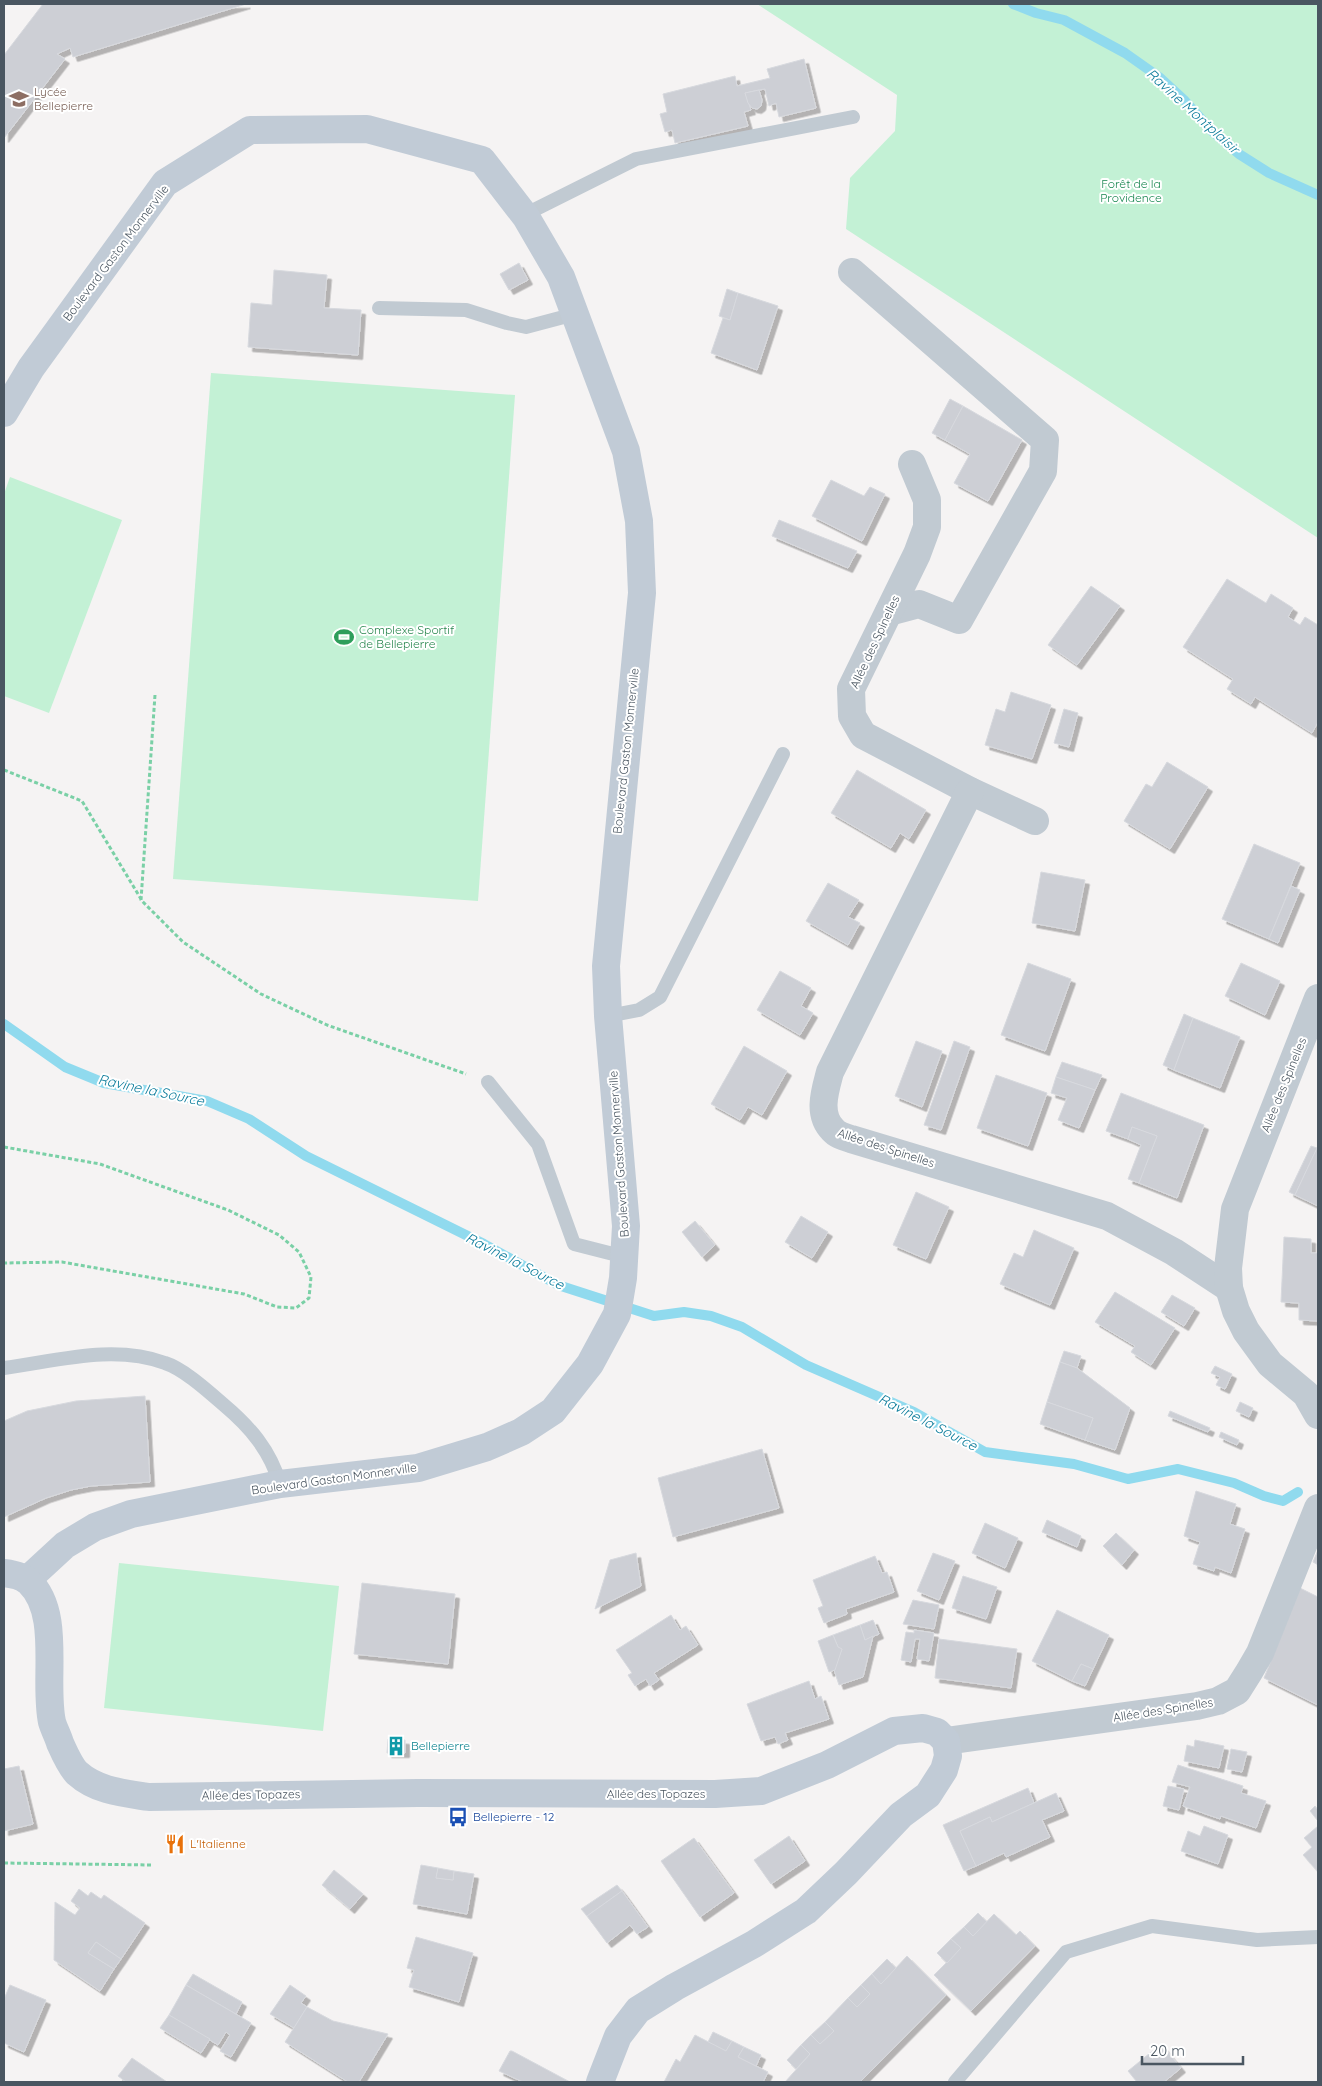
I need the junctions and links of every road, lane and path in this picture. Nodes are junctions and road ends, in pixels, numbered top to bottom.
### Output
1 (853, 117) dead end
2 (524, 214) junction
3 (852, 272) dead end
4 (379, 308) dead end
5 (575, 314) junction
6 (4, 413) edge
7 (912, 464) dead end
8 (889, 612) junction
9 (155, 695) dead end
10 (783, 754) dead end
11 (4, 770) edge
12 (970, 791) junction
13 (1035, 821) dead end
14 (141, 900) junction
15 (1318, 998) edge
16 (608, 1016) junction
17 (488, 1082) joint
18 (4, 1147) edge
19 (4, 1263) edge
20 (624, 1268) junction
21 (1229, 1288) junction
22 (4, 1368) edge
23 (1318, 1415) edge
24 (280, 1484) junction
25 (1318, 1508) edge
26 (16, 1576) edge
27 (946, 1741) junction
28 (4, 1863) edge
29 (153, 1865) dead end
30 (1318, 1937) edge
31 (600, 2082) edge
32 (955, 2082) edge

1 - 2 lane
2 - 5 street, Boulevard Gaston Monnerville
2 - 6 street, Boulevard Gaston Monnerville
3 - 8 street
4 - 5 lane
5 - 16 street, Boulevard Gaston Monnerville
7 - 8 street, Allée des Spinelles
8 - 12 street, Allée des Spinelles
9 - 14 path
10 - 16 lane
11 - 14 path
12 - 13 street, Allée des Spinelles
12 - 21 street, Allée des Spinelles
14 - 17 path
15 - 21 street, Allée des Spinelles
16 - 20 street, Boulevard Gaston Monnerville
17 - 20 lane
18 - 19 path
20 - 24 street, Boulevard Gaston Monnerville
21 - 23 street, Allée des Spinelles
22 - 24 lane
24 - 26 street, Boulevard Gaston Monnerville
25 - 27 street, Allée des Spinelles
26 - 27 street, Allée des Topazes
27 - 31 street
28 - 29 path
30 - 32 lane

